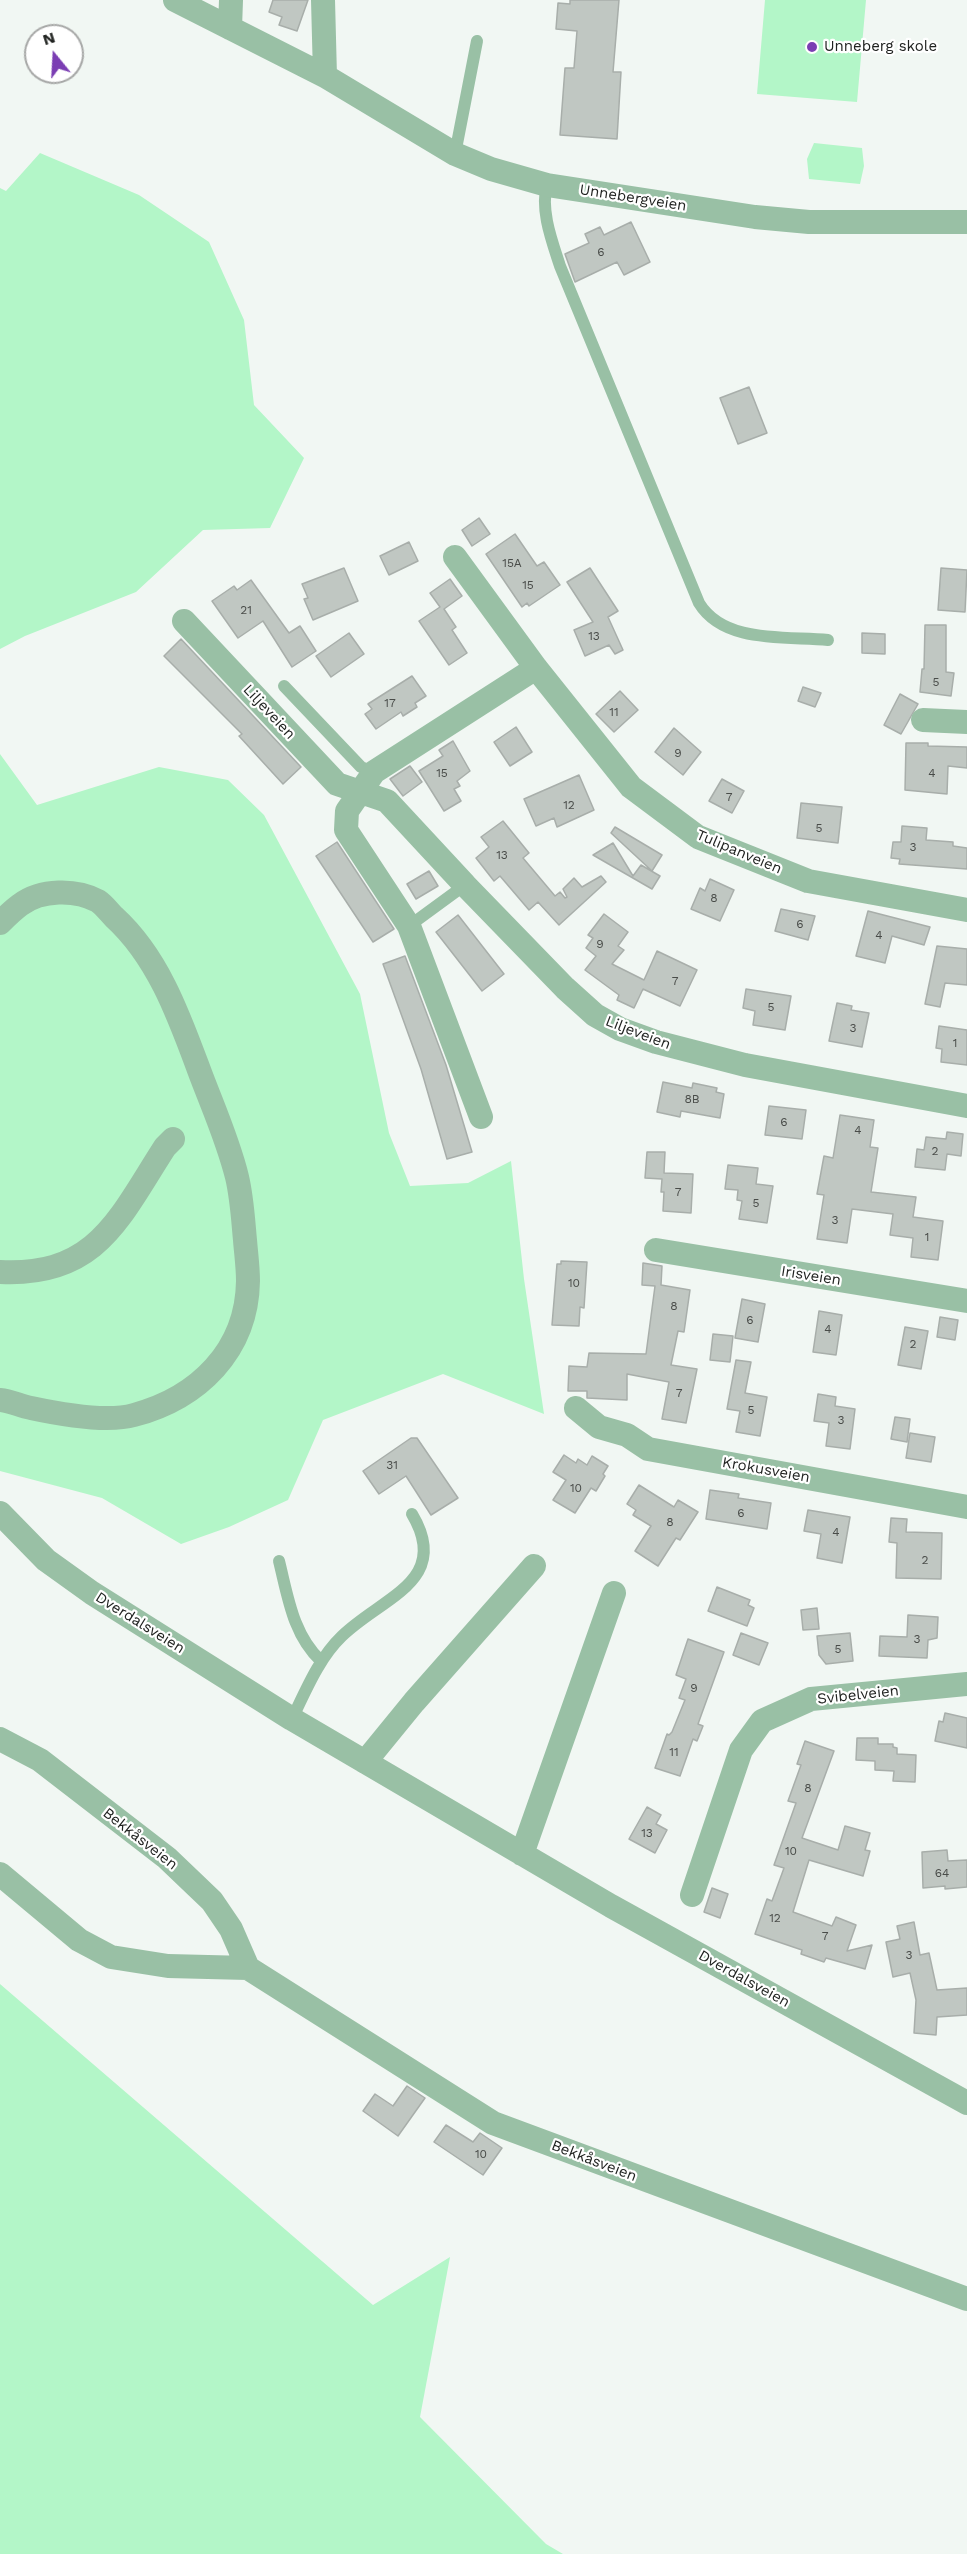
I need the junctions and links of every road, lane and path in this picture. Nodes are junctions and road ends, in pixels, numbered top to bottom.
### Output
1 (175, 0) edge
2 (231, 0) edge
3 (323, 0) edge
4 (230, 28) junction
5 (477, 41) dead end
6 (325, 76) junction
7 (455, 154) junction
8 (548, 185) junction
9 (967, 222) edge
10 (455, 557) dead end
11 (184, 621) dead end
12 (828, 640) dead end
13 (536, 668) junction
14 (284, 686) dead end
15 (923, 720) dead end
16 (967, 722) edge
17 (374, 772) junction
18 (360, 793) junction
19 (465, 885) junction
20 (967, 910) edge
21 (0, 923) edge
22 (410, 926) junction
23 (967, 1106) edge
24 (480, 1117) dead end
25 (173, 1139) dead end
26 (656, 1250) dead end
27 (0, 1272) edge
28 (967, 1301) edge
29 (0, 1400) edge
30 (576, 1408) dead end
31 (967, 1507) edge
32 (0, 1513) edge
33 (412, 1514) dead end
34 (279, 1561) dead end
35 (534, 1566) dead end
36 (615, 1593) dead end
37 (321, 1661) junction
38 (967, 1684) edge
39 (292, 1719) junction
40 (0, 1739) edge
41 (365, 1762) junction
42 (522, 1854) junction
43 (0, 1874) edge
44 (692, 1895) dead end
45 (248, 1968) junction
46 (967, 2103) edge
47 (967, 2299) edge

1 - 4 street, Unnebergveien
2 - 4 street
3 - 6 street
4 - 6 street, Unnebergveien
5 - 7 lane
6 - 7 street, Unnebergveien
7 - 8 street, Unnebergveien
8 - 9 street, Unnebergveien
8 - 12 lane
10 - 13 street, Tulipanveien
11 - 18 street, Liljeveien
13 - 17 street
13 - 20 street, Tulipanveien
14 - 17 lane, Liljeveien
15 - 16 street
17 - 18 street
18 - 19 street, Liljeveien
18 - 22 street
19 - 22 lane
19 - 23 street, Liljeveien
21 - 29 street
22 - 24 street
25 - 27 street
26 - 28 street, Irisveien
30 - 31 street, Krokusveien
32 - 39 street, Dverdalsveien
33 - 37 lane
34 - 37 lane
35 - 41 street
36 - 42 street
37 - 39 lane
38 - 44 street, Svibelveien
39 - 41 street, Dverdalsveien
40 - 45 street, Bekkåsveien
41 - 42 street, Dverdalsveien
42 - 46 street, Dverdalsveien
43 - 45 street
45 - 47 street, Bekkåsveien

